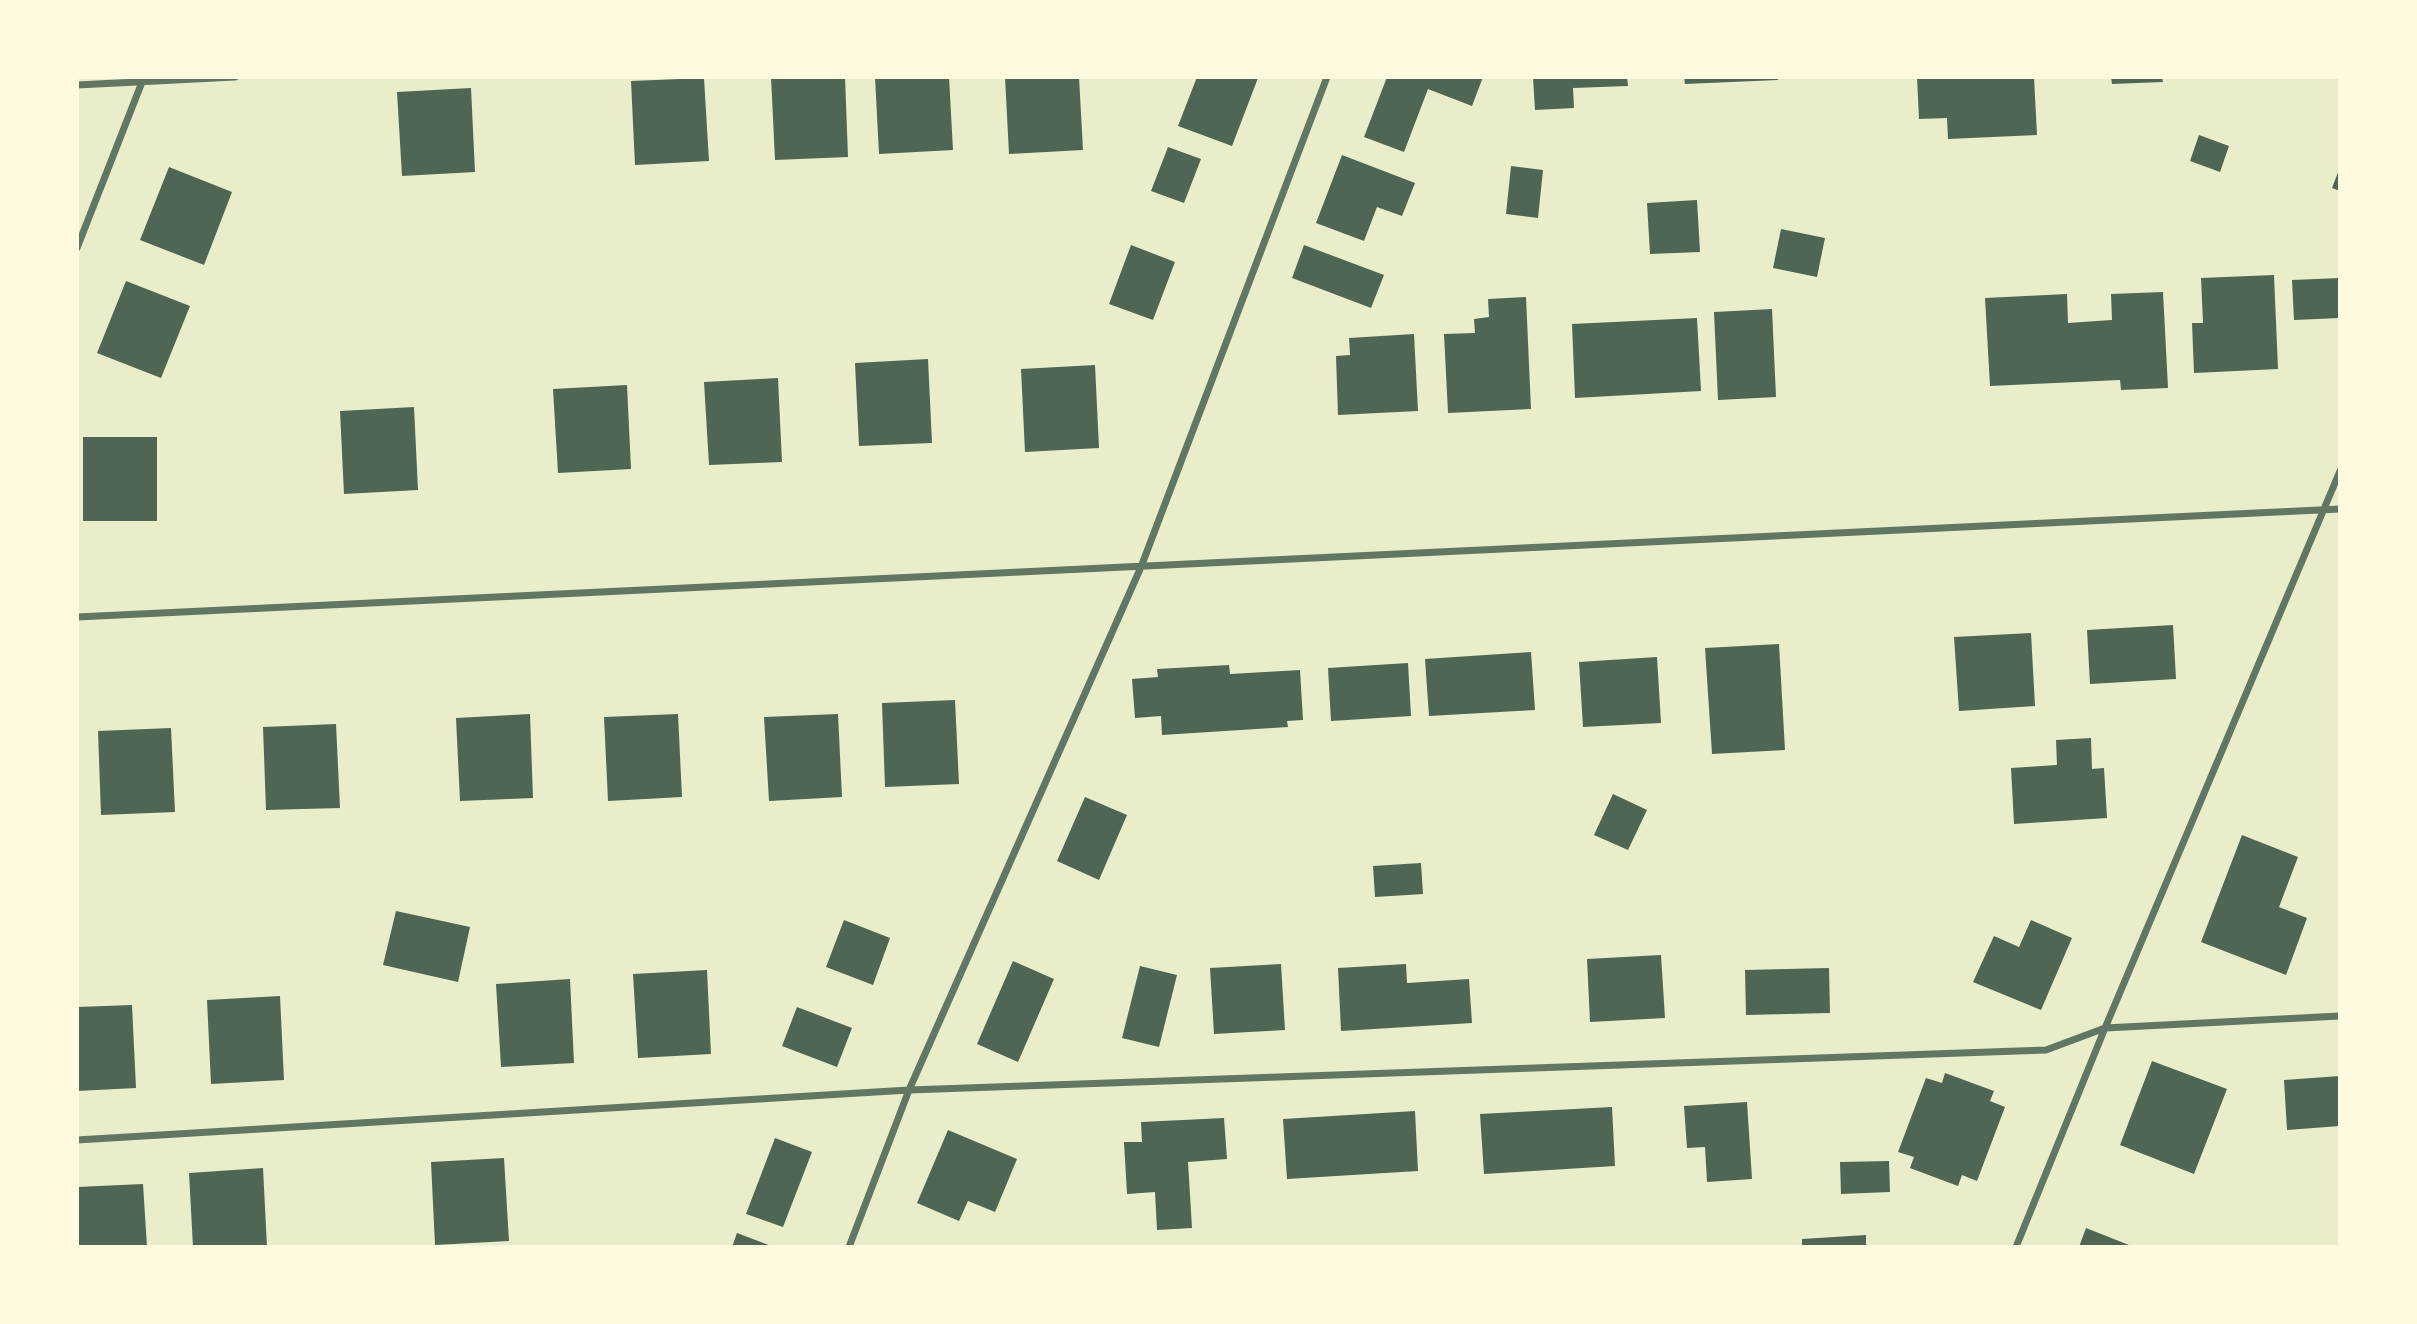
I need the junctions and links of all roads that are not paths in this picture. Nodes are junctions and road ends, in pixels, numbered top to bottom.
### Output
1 (235, 77) edge
2 (1328, 77) edge
3 (143, 79) edge
4 (77, 86) edge
5 (77, 247) edge
6 (2340, 471) edge
7 (2340, 509) edge
8 (2325, 510) junction
9 (1141, 567) junction
10 (77, 617) edge
11 (2340, 1016) edge
12 (2105, 1028) junction
13 (909, 1090) junction
14 (77, 1140) edge
15 (849, 1247) edge
16 (2016, 1247) edge

1 - 3 street
2 - 9 street
3 - 4 street
3 - 5 street
6 - 8 street
7 - 8 street
8 - 9 street
8 - 12 street
9 - 10 street
9 - 13 street
11 - 12 street
12 - 13 street
12 - 16 street
13 - 14 street
13 - 15 street

